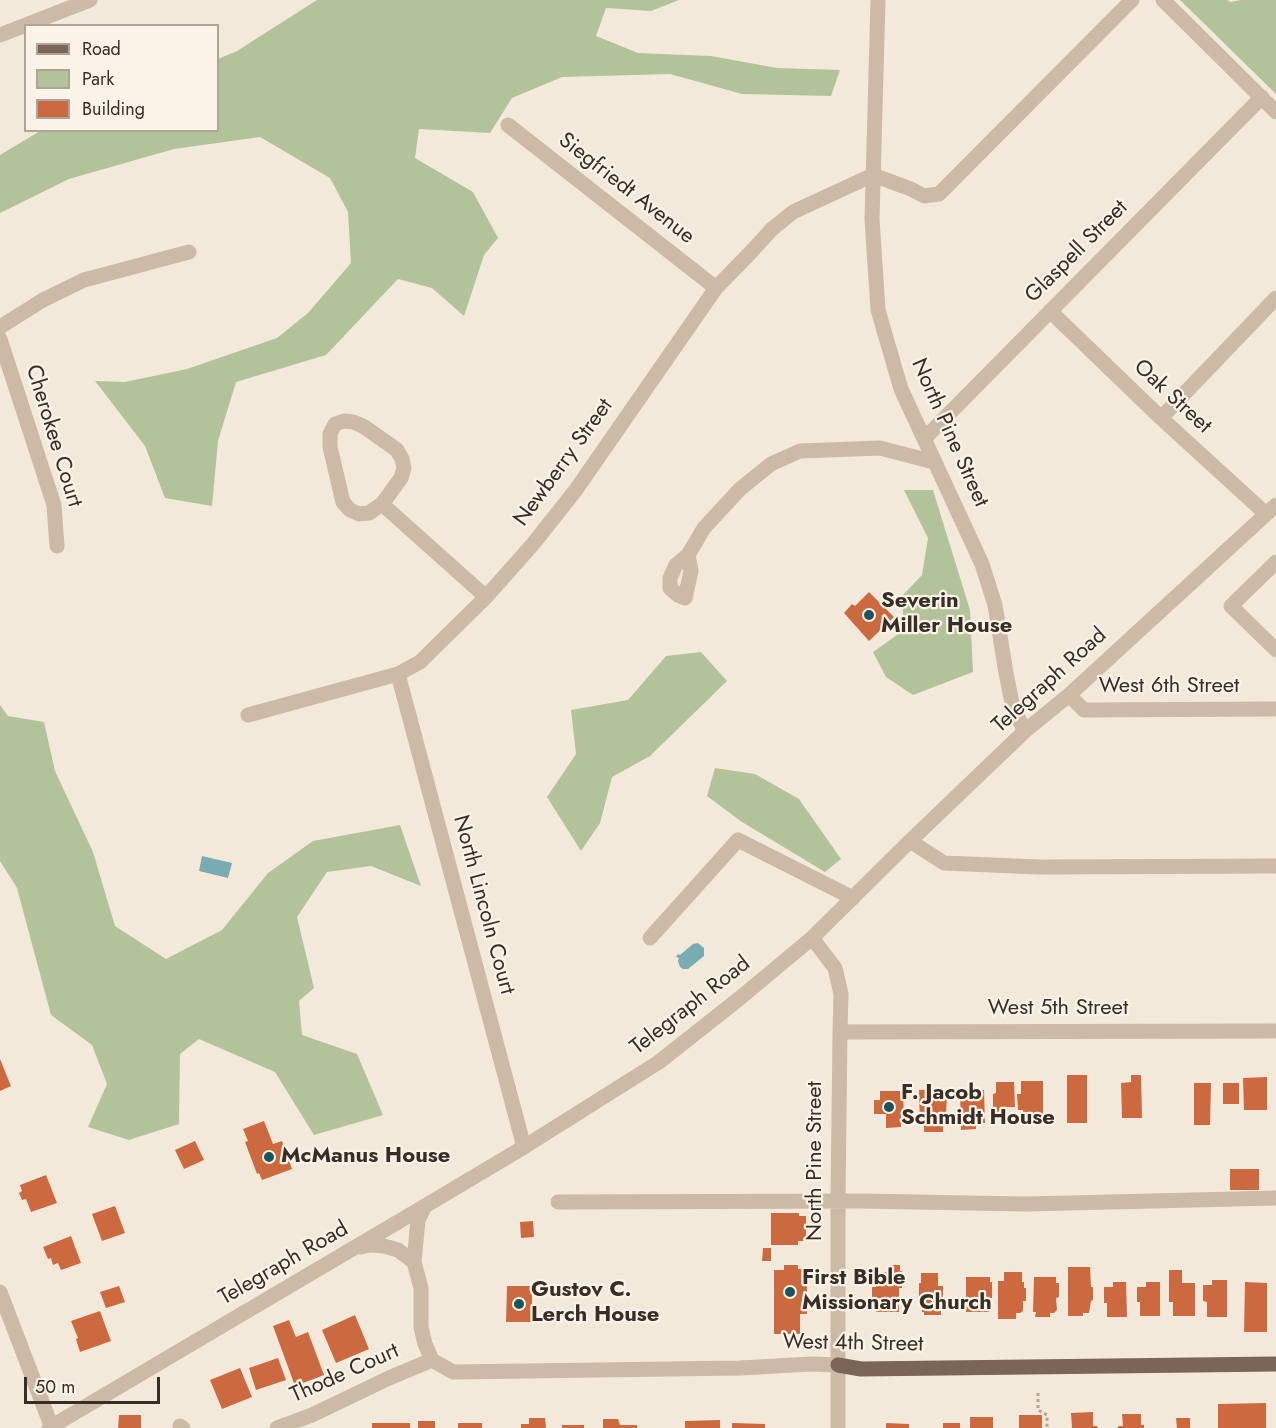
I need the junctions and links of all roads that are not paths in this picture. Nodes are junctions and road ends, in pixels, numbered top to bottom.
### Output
1 (90, 0) edge
2 (878, 0) edge
3 (1132, 0) edge
4 (1163, 0) edge
5 (28, 24) edge
6 (24, 26) edge
7 (0, 35) edge
8 (1262, 97) junction
9 (1276, 112) edge
10 (508, 125) dead end
11 (873, 175) junction
12 (189, 252) dead end
13 (717, 288) junction
14 (1276, 298) edge
15 (1050, 311) junction
16 (0, 327) edge
17 (0, 339) edge
18 (1161, 418) junction
19 (924, 439) junction
20 (934, 462) junction
21 (382, 504) junction
22 (1271, 509) edge
23 (57, 546) dead end
24 (688, 555) dead end
25 (1276, 562) edge
26 (486, 597) junction
27 (1276, 650) edge
28 (398, 674) junction
29 (1069, 695) junction
30 (1276, 709) edge
31 (248, 715) dead end
32 (1025, 731) junction
33 (910, 841) junction
34 (1276, 866) edge
35 (853, 898) junction
36 (650, 938) dead end
37 (812, 938) junction
38 (1276, 1031) edge
39 (840, 1032) junction
40 (524, 1147) junction
41 (1276, 1198) edge
42 (838, 1201) junction
43 (558, 1202) dead end
44 (425, 1206) junction
45 (353, 1249) junction
46 (414, 1262) junction
47 (0, 1292) edge
48 (432, 1360) junction
49 (1276, 1364) edge
50 (838, 1365) junction
51 (51, 1427) edge
52 (277, 1428) edge
53 (838, 1428) edge

1 - 5 street
2 - 11 street, North Pine Street
3 - 11 street
4 - 8 street
6 - 7 street
8 - 9 street
8 - 15 street, Glaspell Street
10 - 13 street, Siegfriedt Avenue
11 - 13 street, Newberry Street
11 - 19 street, North Pine Street
12 - 16 street
13 - 26 street, Newberry Street
14 - 18 street
15 - 18 street, Oak Street
15 - 19 street, Glaspell Street
17 - 23 street, Cherokee Court
18 - 22 street, Oak Street
19 - 20 street, North Pine Street
20 - 24 street
20 - 32 street, North Pine Street
21 - 21 street
21 - 26 street
22 - 29 street, Telegraph Road
25 - 27 street
26 - 28 street, Newberry Street
28 - 31 street, Newberry Street
28 - 40 street, North Lincoln Court
29 - 30 street, West 6th Street
29 - 32 street, Telegraph Road
32 - 33 street, Telegraph Road
33 - 34 street
33 - 35 street, Telegraph Road
35 - 36 street
35 - 37 street, Telegraph Road
37 - 39 street, North Pine Street
37 - 40 street, Telegraph Road
38 - 39 street, West 5th Street
39 - 42 street, North Pine Street
40 - 44 street, Telegraph Road
41 - 42 street
42 - 43 street
42 - 50 street, North Pine Street
44 - 45 street, Telegraph Road
44 - 46 street
45 - 46 street
45 - 51 street, Telegraph Road
46 - 48 street
47 - 51 street
48 - 50 street, West 4th Street
48 - 52 street, Thode Court
49 - 50 main road, West 4th Street
50 - 53 street, North Pine Street

